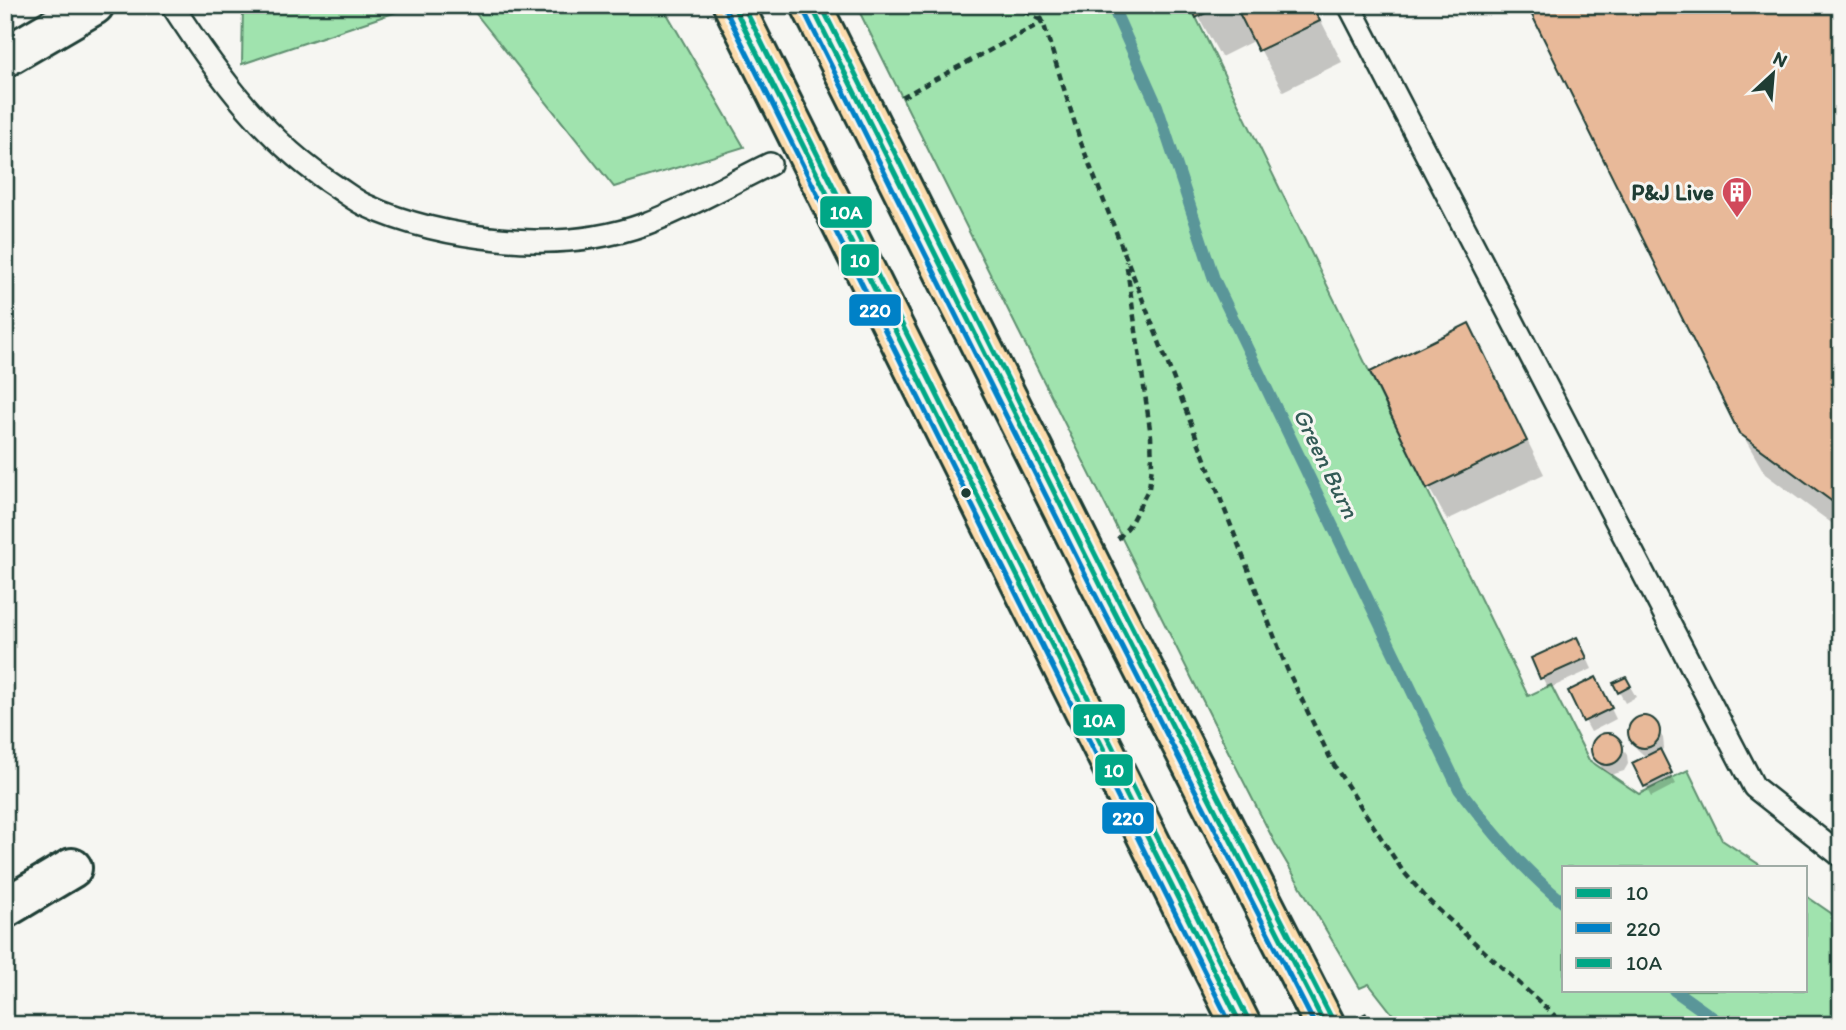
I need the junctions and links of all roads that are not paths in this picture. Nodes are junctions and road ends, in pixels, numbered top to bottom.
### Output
1 (94, 5) edge
2 (172, 5) edge
3 (733, 5) edge
4 (811, 5) edge
5 (1349, 5) edge
6 (5, 57) edge
7 (770, 164) dead end
8 (1841, 856) edge
9 (72, 868) dead end
10 (5, 908) edge
11 (1241, 1025) edge
12 (1325, 1025) edge

1 - 6 street
2 - 7 lane
3 - 11 main road
4 - 12 main road
5 - 8 lane
9 - 10 street

